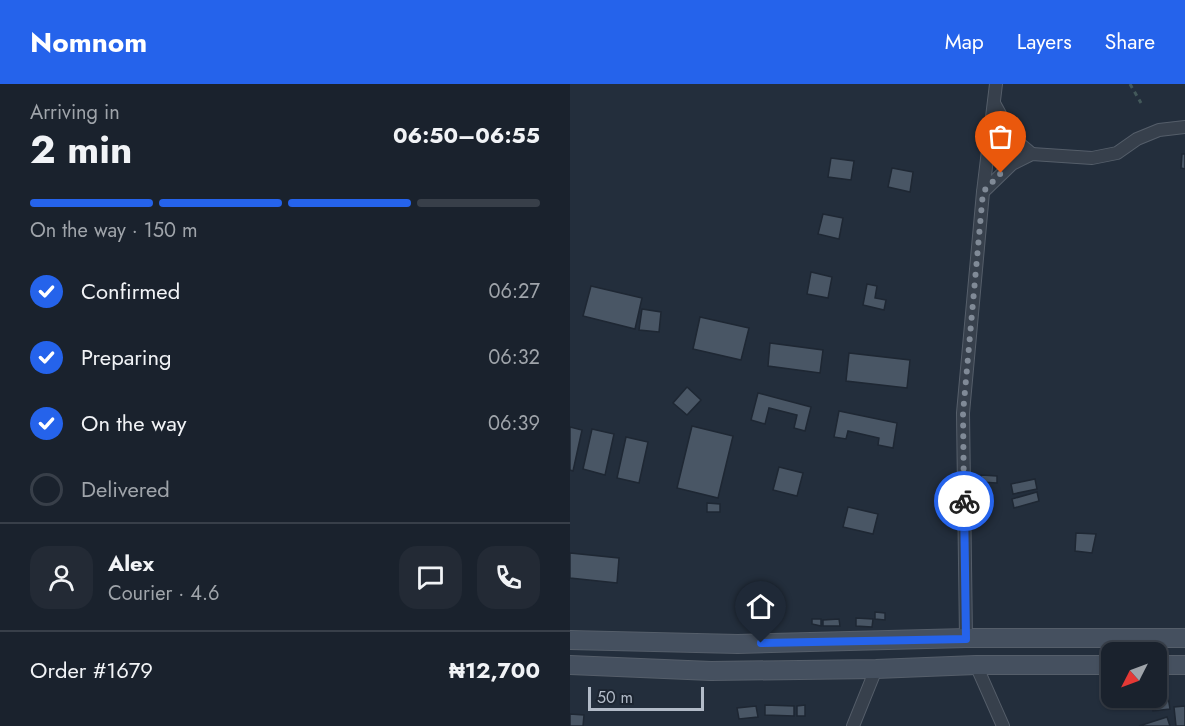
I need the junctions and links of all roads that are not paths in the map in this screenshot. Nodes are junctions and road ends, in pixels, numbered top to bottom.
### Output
1 (996, 84) edge
2 (994, 102) junction
3 (1185, 127) edge
4 (1032, 154) junction
5 (983, 192) junction
6 (1185, 638) edge
7 (966, 639) junction
8 (570, 640) edge
9 (570, 665) edge
10 (976, 665) junction
11 (1101, 665) edge
12 (1167, 665) edge
13 (1185, 665) edge
14 (876, 669) junction
15 (853, 726) edge
16 (1003, 726) edge

1 - 2 street
2 - 4 street
2 - 5 street
3 - 4 street
4 - 5 street
5 - 7 street
6 - 7 main road
7 - 8 main road
9 - 14 main road
10 - 11 main road
10 - 14 main road
10 - 16 street
12 - 13 main road
14 - 15 street

